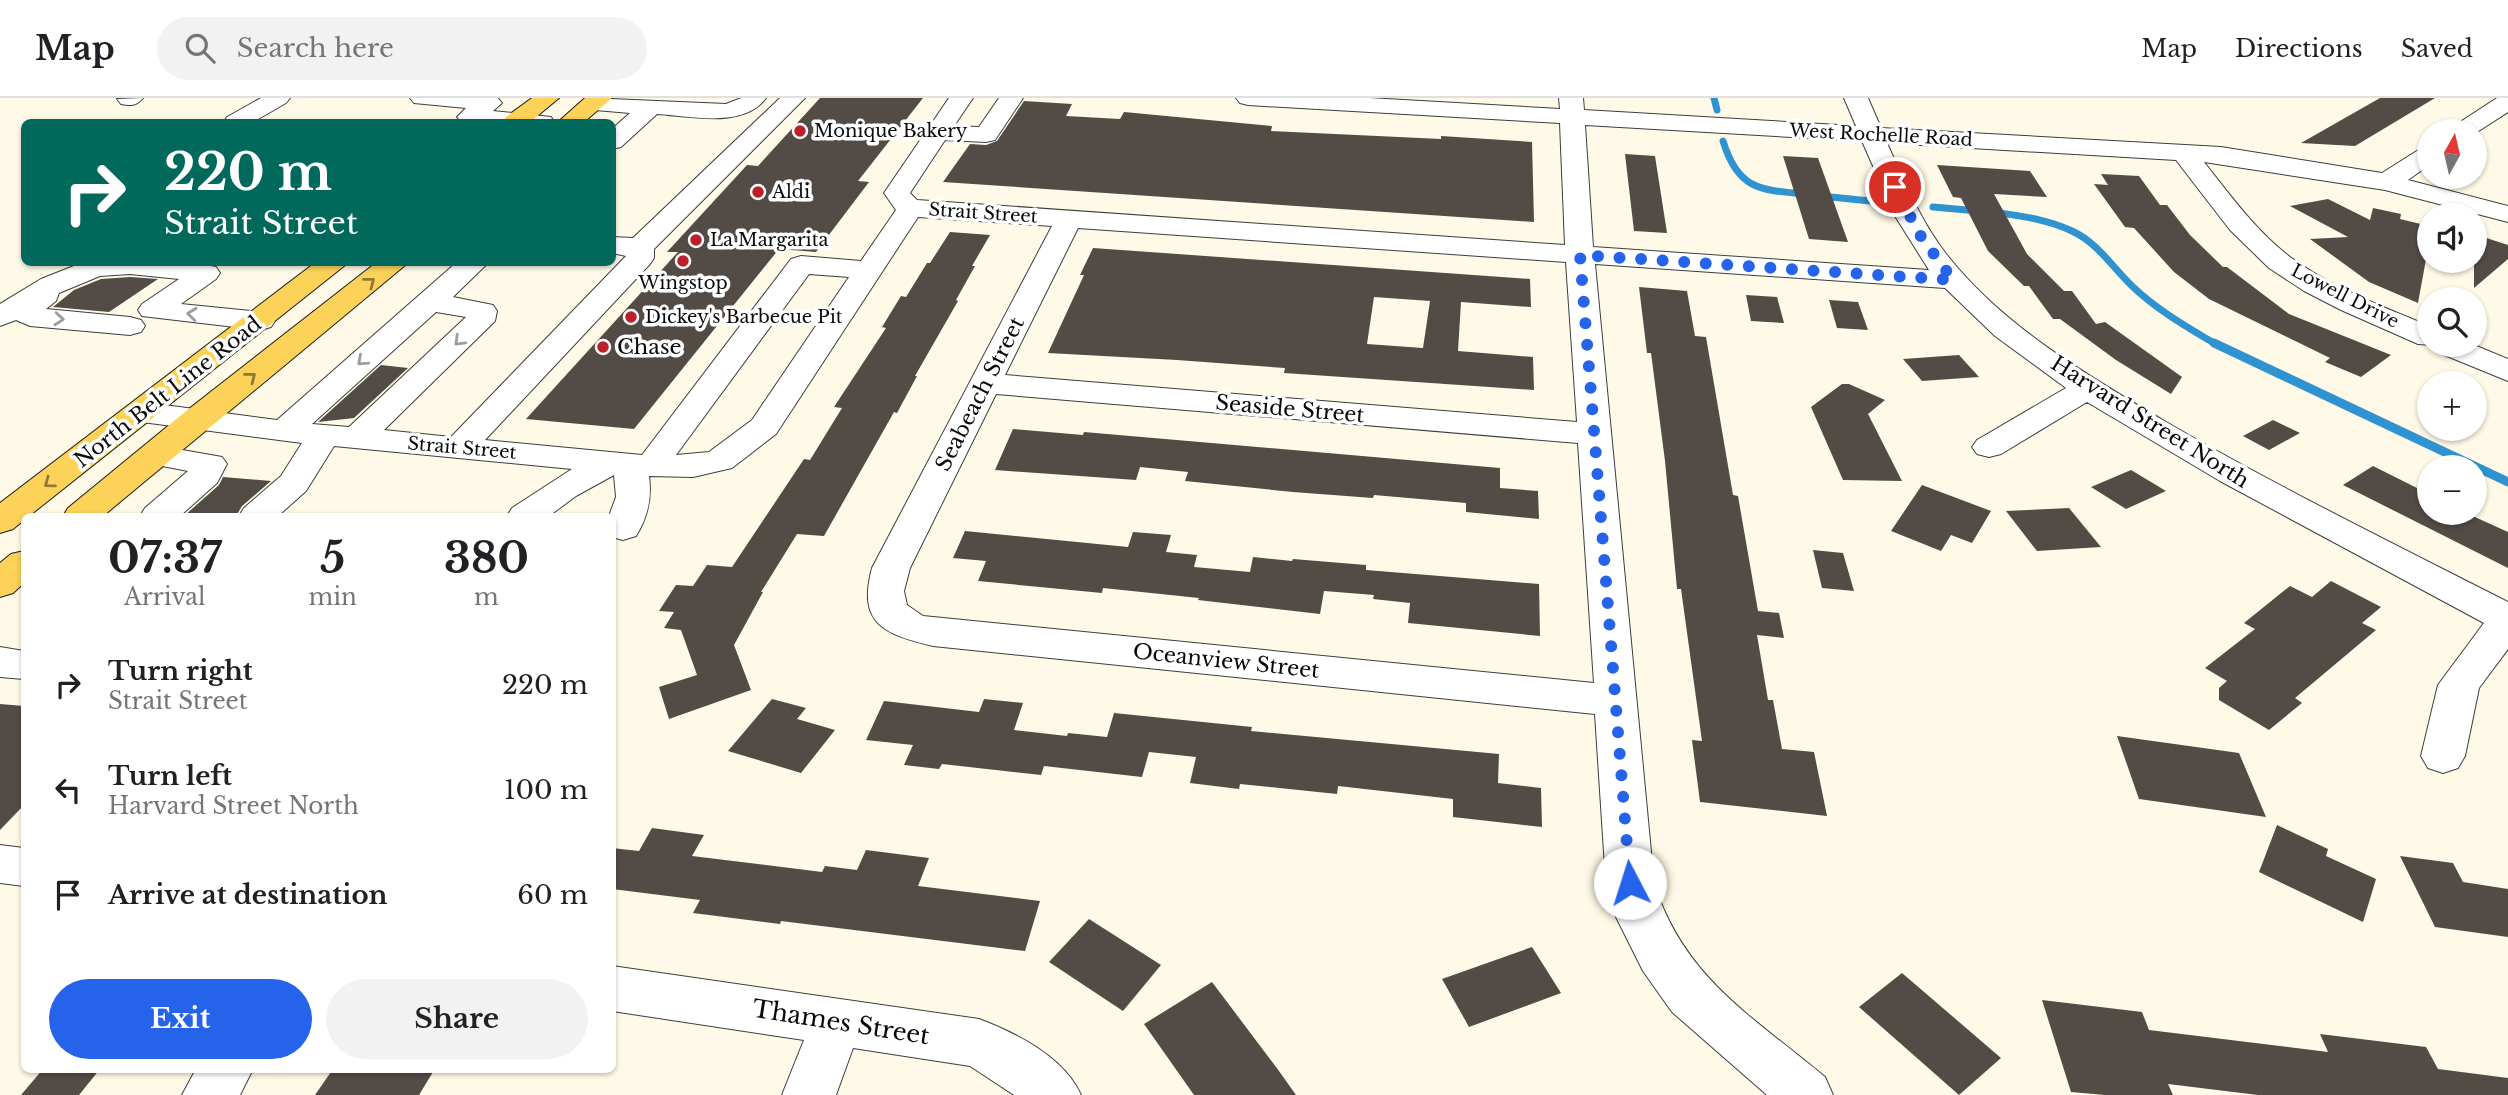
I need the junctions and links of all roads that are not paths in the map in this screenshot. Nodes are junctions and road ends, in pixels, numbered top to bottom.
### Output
1 (278, 98) edge
2 (422, 98) edge
3 (547, 98) edge
4 (754, 98) edge
5 (793, 98) edge
6 (961, 98) edge
7 (1011, 98) edge
8 (1248, 98) edge
9 (1856, 98) edge
10 (493, 100) edge
11 (596, 101) edge
12 (2500, 101) edge
13 (651, 107) junction
14 (1572, 108) edge
15 (241, 119) edge
16 (466, 119) edge
17 (528, 119) edge
18 (574, 119) edge
19 (2478, 119) edge
20 (938, 132) junction
21 (1872, 135) junction
22 (616, 138) edge
23 (2183, 152) junction
24 (2417, 162) edge
25 (2387, 182) junction
26 (911, 208) junction
27 (2508, 214) edge
28 (1069, 219) junction
29 (626, 246) edge
30 (1580, 255) junction
31 (106, 266) edge
32 (123, 266) edge
33 (330, 266) edge
34 (390, 266) edge
35 (470, 266) edge
36 (869, 270) junction
37 (60, 271) edge
38 (1953, 280) junction
39 (0, 294) edge
40 (421, 309) junction
41 (0, 317) edge
42 (260, 321) junction
43 (130, 326) dead end
44 (2417, 332) edge
45 (0, 339) edge
46 (100, 348) dead end
47 (2476, 357) edge
48 (2508, 371) edge
49 (985, 383) junction
50 (2088, 388) junction
51 (142, 412) junction
52 (197, 419) junction
53 (284, 431) junction
54 (1594, 434) junction
55 (341, 437) junction
56 (1989, 447) dead end
57 (459, 448) junction
58 (154, 456) junction
59 (631, 464) junction
60 (85, 513) edge
61 (161, 513) edge
62 (260, 513) edge
63 (529, 513) edge
64 (0, 521) edge
65 (623, 528) dead end
66 (21, 566) edge
67 (891, 568) joint
68 (0, 584) edge
69 (2508, 619) edge
70 (0, 662) edge
71 (21, 665) edge
72 (1614, 700) junction
73 (2443, 756) dead end
74 (0, 864) edge
75 (21, 867) edge
76 (616, 989) edge
77 (837, 1021) junction
78 (224, 1073) edge
79 (208, 1095) edge
80 (809, 1095) edge
81 (1054, 1095) edge
82 (1806, 1095) edge

1 - 15 street
2 - 10 street
3 - 17 main road
4 - 13 street
5 - 29 street
6 - 20 street
7 - 20 street
8 - 14 street, West Rochelle Road
9 - 21 street, Harvard Street North
10 - 16 street
11 - 13 street
11 - 18 main road
12 - 19 street
13 - 22 street
14 - 21 street, West Rochelle Road
14 - 30 street
20 - 26 street
21 - 23 street, West Rochelle Road
21 - 38 street, Harvard Street North
23 - 25 street, West Rochelle Road
23 - 44 street, Lowell Drive
24 - 25 street
25 - 27 street, West Rochelle Road
26 - 28 street, Strait Street
26 - 36 street, Strait Street
28 - 30 street, Strait Street
28 - 49 street, Seabeach Street
29 - 57 street
30 - 38 street, Strait Street
30 - 54 street
31 -> 37 street
42 -> 32 street
33 - 42 main road, North Belt Line Road
52 -> 34 main road, North Belt Line Road
35 - 40 street
36 - 59 street
36 - 59 street, Strait Street
37 - 39 street
37 - 41 street
37 -> 43 street
38 - 50 street, Harvard Street North
40 -> 53 street
40 -> 55 street
42 - 51 main road, North Belt Line Road
45 - 46 street
47 - 48 street
49 - 54 street, Seaside Street
49 - 67 street, Seabeach Street
50 - 56 street
50 - 69 street, Harvard Street North
51 - 52 street, Strait Street
51 -> 64 main road, North Belt Line Road
52 - 53 street, Strait Street
52 - 58 main road, North Belt Line Road
53 - 55 street, Strait Street
54 - 72 street
55 - 57 street, Strait Street
55 - 62 street
57 - 59 street, Strait Street
58 - 60 main road, North Belt Line Road
58 - 61 street
59 - 63 street
59 - 65 street
66 - 68 main road
67 - 72 street, Oceanview Street
69 - 73 street
70 - 71 street
72 - 82 street
74 - 75 street
76 - 77 street, Thames Street
77 - 80 street
77 - 81 street, Thames Street
78 - 79 street

